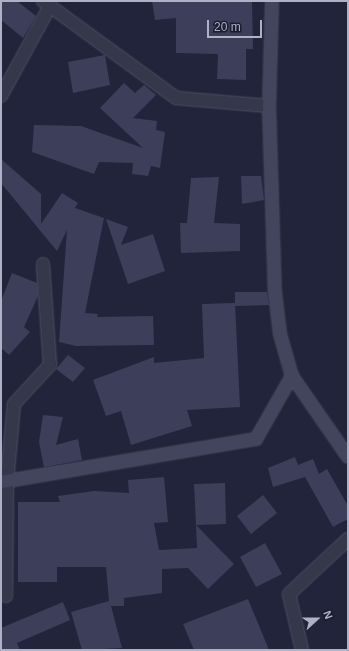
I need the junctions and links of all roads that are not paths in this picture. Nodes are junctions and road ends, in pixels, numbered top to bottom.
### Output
1 (272, 1) edge
2 (46, 4) edge
3 (1, 96) edge
4 (269, 106) junction
5 (43, 264) dead end
6 (292, 376) junction
7 (348, 457) edge
8 (4, 482) edge
9 (348, 539) edge
10 (6, 596) dead end
11 (302, 650) edge

1 - 4 main road
2 - 3 street
2 - 4 street
4 - 6 main road
5 - 8 street
6 - 7 main road
6 - 8 main road
8 - 10 street
9 - 11 street

